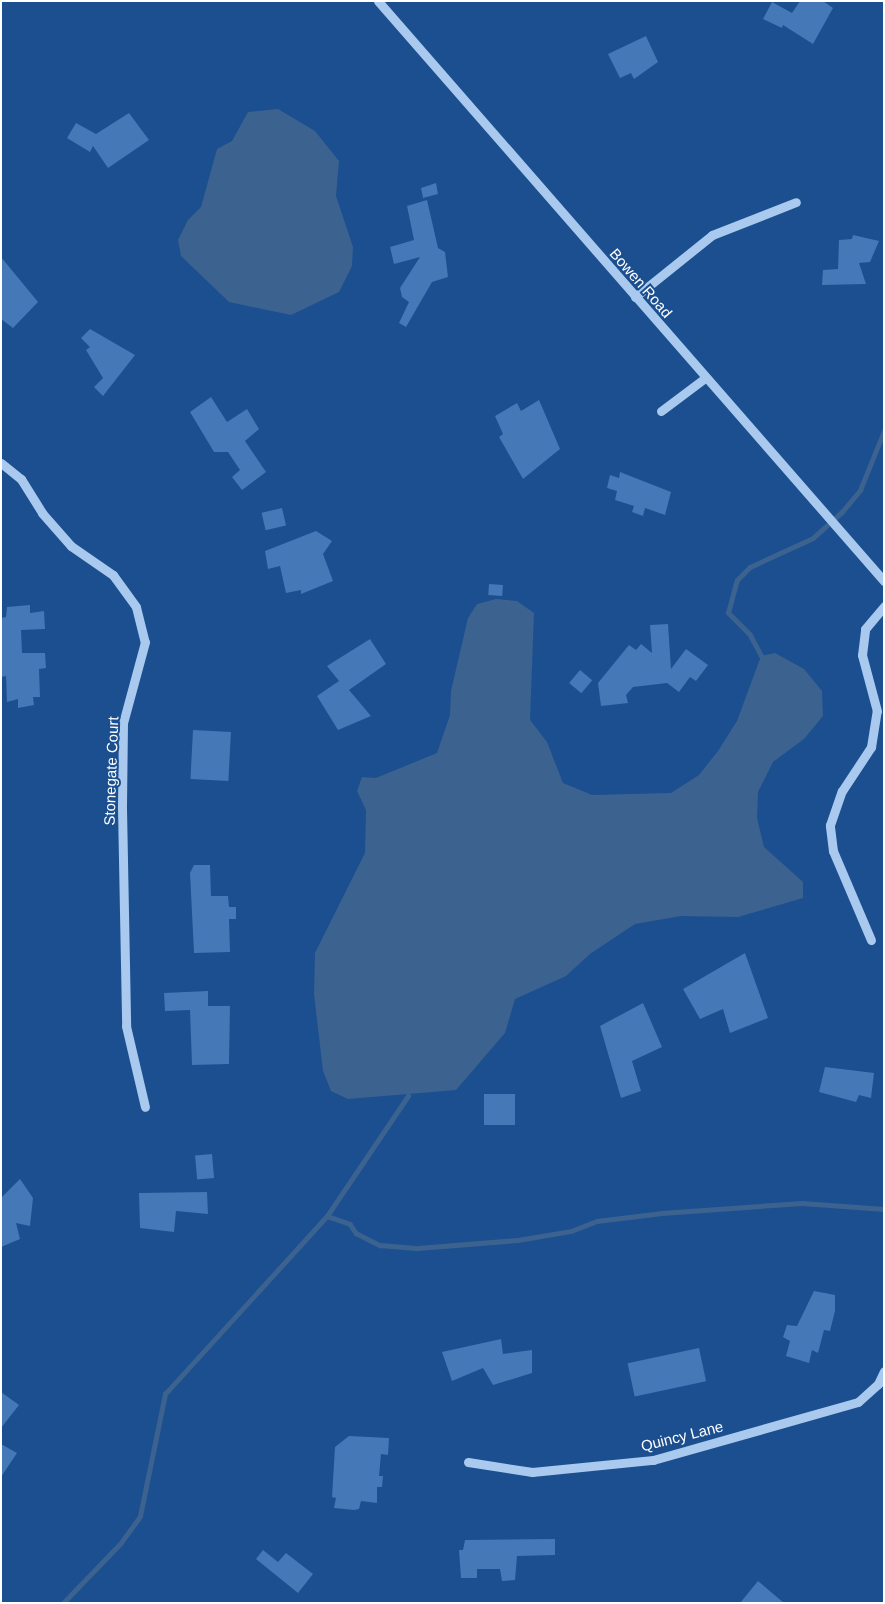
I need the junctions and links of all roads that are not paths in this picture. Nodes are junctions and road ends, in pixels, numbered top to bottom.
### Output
1 (378, 1) edge
2 (796, 202) dead end
3 (635, 297) junction
4 (705, 378) junction
5 (661, 411) dead end
6 (1, 464) edge
7 (884, 581) edge
8 (884, 606) edge
9 (871, 940) dead end
10 (144, 1107) dead end
11 (884, 1371) edge
12 (468, 1462) dead end

1 - 3 street, Bowen Road
2 - 3 street
3 - 4 street, Bowen Road
4 - 5 street
4 - 7 street, Bowen Road
6 - 10 street, Stonegate Court
8 - 9 street
11 - 12 street, Quincy Lane

